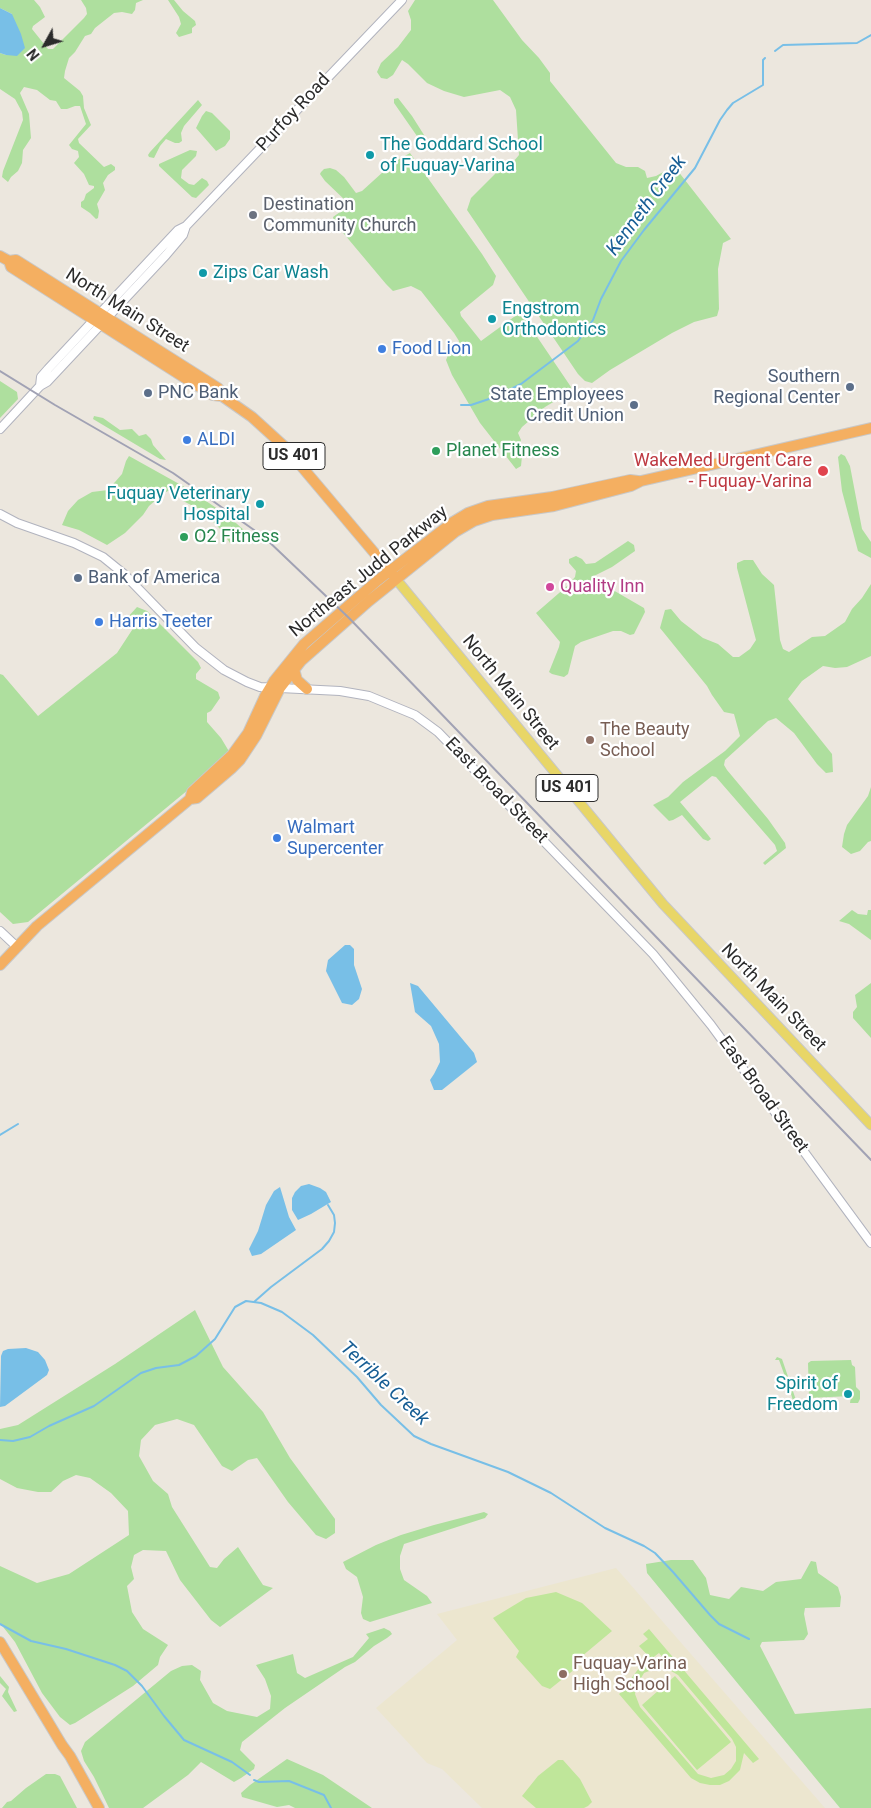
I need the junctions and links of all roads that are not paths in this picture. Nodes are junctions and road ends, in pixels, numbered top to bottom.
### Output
1 (402, 0) edge
2 (4, 259) edge
3 (100, 319) junction
4 (871, 428) edge
5 (0, 429) edge
6 (641, 481) junction
7 (510, 502) junction
8 (0, 514) edge
9 (492, 515) junction
10 (393, 575) junction
11 (294, 669) junction
12 (275, 688) junction
13 (307, 689) junction
14 (0, 930) edge
15 (16, 946) junction
16 (0, 965) edge
17 (871, 1124) edge
18 (871, 1243) edge
19 (0, 1642) edge
20 (62, 1745) junction
21 (92, 1808) edge
22 (99, 1808) edge

1 - 3 main road, Purfoy Road
2 - 3 highway, North Main Street / US 401
3 - 5 main road, Purfoy Road
3 - 10 highway, North Main Street / US 401
4 - 6 highway, Northeast Judd Parkway
6 - 7 highway, Northeast Judd Parkway
6 - 9 highway, Northeast Judd Parkway
7 - 9 highway
7 - 10 highway, Northeast Judd Parkway
8 - 12 main road, East Broad Street
9 - 10 highway, Northeast Judd Parkway
10 - 11 highway, Northeast Judd Parkway
10 - 12 highway, Northeast Judd Parkway
10 - 17 main road, North Main Street / US 401
11 - 12 highway, Northeast Judd Parkway
11 - 13 highway
12 - 13 main road, East Broad Street
12 - 15 highway, Northeast Judd Parkway
13 - 18 main road, East Broad Street
14 - 15 main road
15 - 16 highway, Northeast Judd Parkway
19 - 20 highway
20 - 21 highway
20 - 22 highway

